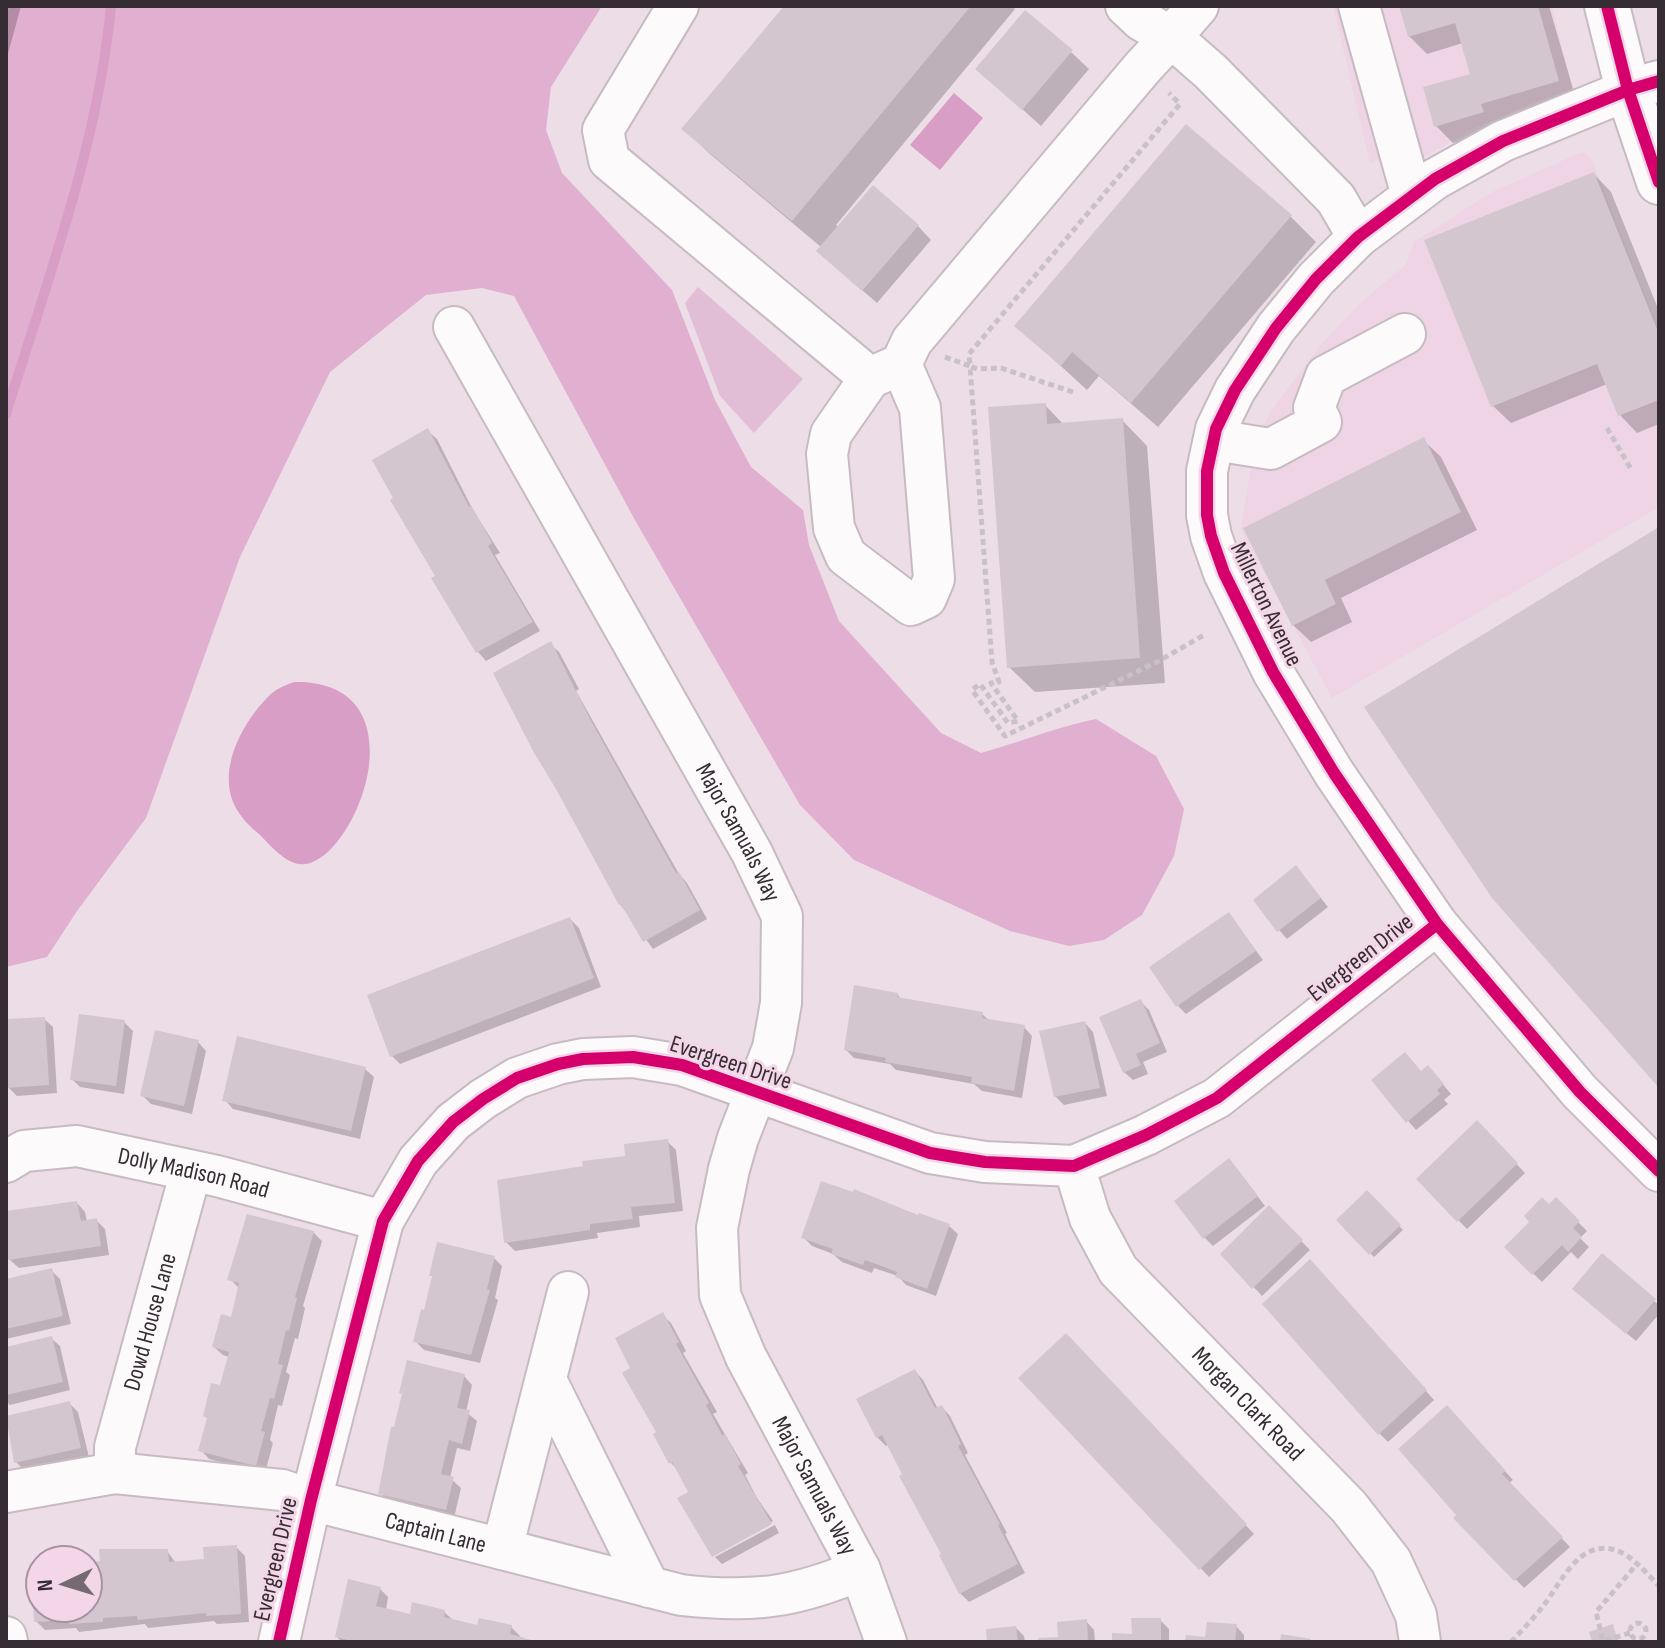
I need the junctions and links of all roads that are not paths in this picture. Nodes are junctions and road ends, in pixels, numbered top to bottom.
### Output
1 (678, 6) edge
2 (1126, 6) edge
3 (1198, 6) edge
4 (1359, 6) edge
5 (1607, 6) edge
6 (1171, 37) junction
7 (1644, 85) edge
8 (1659, 182) edge
9 (1412, 196) junction
10 (1358, 237) junction
11 (454, 327) dead end
12 (1405, 334) dead end
13 (886, 371) junction
14 (1214, 440) junction
15 (1437, 924) junction
16 (756, 1092) junction
17 (6, 1162) edge
18 (1074, 1166) junction
19 (191, 1171) junction
20 (1659, 1171) edge
21 (383, 1221) junction
22 (568, 1292) dead end
23 (546, 1380) junction
24 (115, 1473) junction
25 (6, 1492) edge
26 (311, 1500) junction
27 (502, 1549) junction
28 (860, 1570) junction
29 (649, 1587) junction
30 (279, 1642) edge
31 (886, 1642) edge
32 (1420, 1642) edge

1 - 13 street
2 - 6 street
3 - 6 street
4 - 9 street
5 - 7 main road
6 - 10 street
6 - 13 street
7 - 8 main road
7 - 9 street, Millerton Avenue
9 - 10 street, Millerton Avenue
10 - 14 street, Millerton Avenue
11 - 16 street, Major Samuals Way
12 - 14 street
13 - 13 street
14 - 15 street, Millerton Avenue
15 - 18 street, Evergreen Drive
15 - 20 street, Millerton Avenue
16 - 18 street, Evergreen Drive
16 - 21 street, Evergreen Drive
16 - 28 street, Major Samuals Way
17 - 19 street, Dolly Madison Road
18 - 32 street, Morgan Clark Road
19 - 21 street, Dolly Madison Road
19 - 24 street, Dowd House Lane
21 - 26 street, Evergreen Drive
22 - 23 street
23 - 27 street
23 - 29 street
24 - 25 street, Captain Lane
24 - 26 street, Captain Lane
26 - 27 street, Captain Lane
26 - 30 street, Evergreen Drive
27 - 29 street, Captain Lane
28 - 29 street, Captain Lane
28 - 31 street, Major Samuals Way

